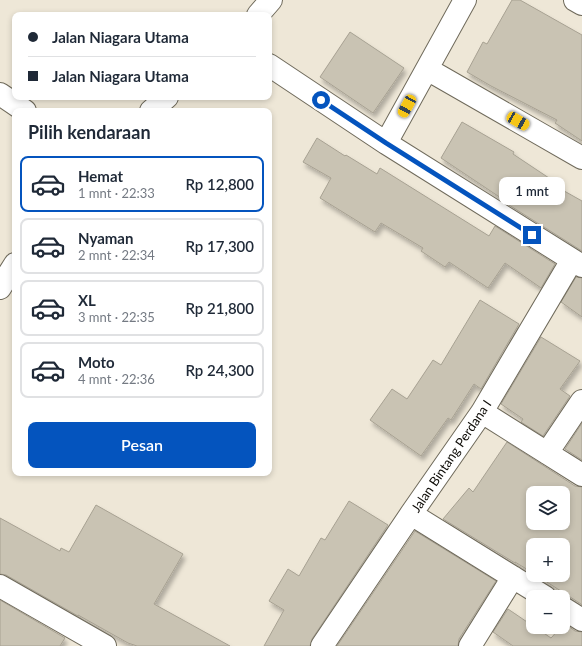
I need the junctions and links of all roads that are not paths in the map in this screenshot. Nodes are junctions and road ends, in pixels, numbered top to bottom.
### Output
1 (272, 0) edge
2 (465, 0) edge
3 (575, 0) edge
4 (582, 4) edge
5 (261, 12) edge
6 (272, 67) edge
7 (427, 70) junction
8 (0, 94) edge
9 (164, 100) edge
10 (21, 108) edge
11 (154, 108) edge
12 (386, 143) junction
13 (582, 158) edge
14 (577, 263) edge
15 (12, 269) edge
16 (0, 288) edge
17 (582, 401) edge
18 (482, 412) junction
19 (546, 453) junction
20 (582, 475) edge
21 (411, 514) junction
22 (513, 577) junction
23 (0, 586) edge
24 (534, 590) edge
25 (570, 612) edge
26 (582, 620) edge
27 (104, 646) edge
28 (322, 646) edge
29 (470, 646) edge

1 - 5 street
2 - 7 street
3 - 4 street
6 - 12 street
7 - 12 street
7 - 13 street
8 - 10 street
9 - 11 street
12 - 14 street
14 - 18 street, Jalan Bintang Perdana I
15 - 16 street
17 - 19 street
18 - 19 street
18 - 21 street, Jalan Bintang Perdana I
19 - 20 street
21 - 22 street
21 - 28 street, Jalan Bintang Perdana I
22 - 24 street
22 - 29 street
23 - 27 street
25 - 26 street

